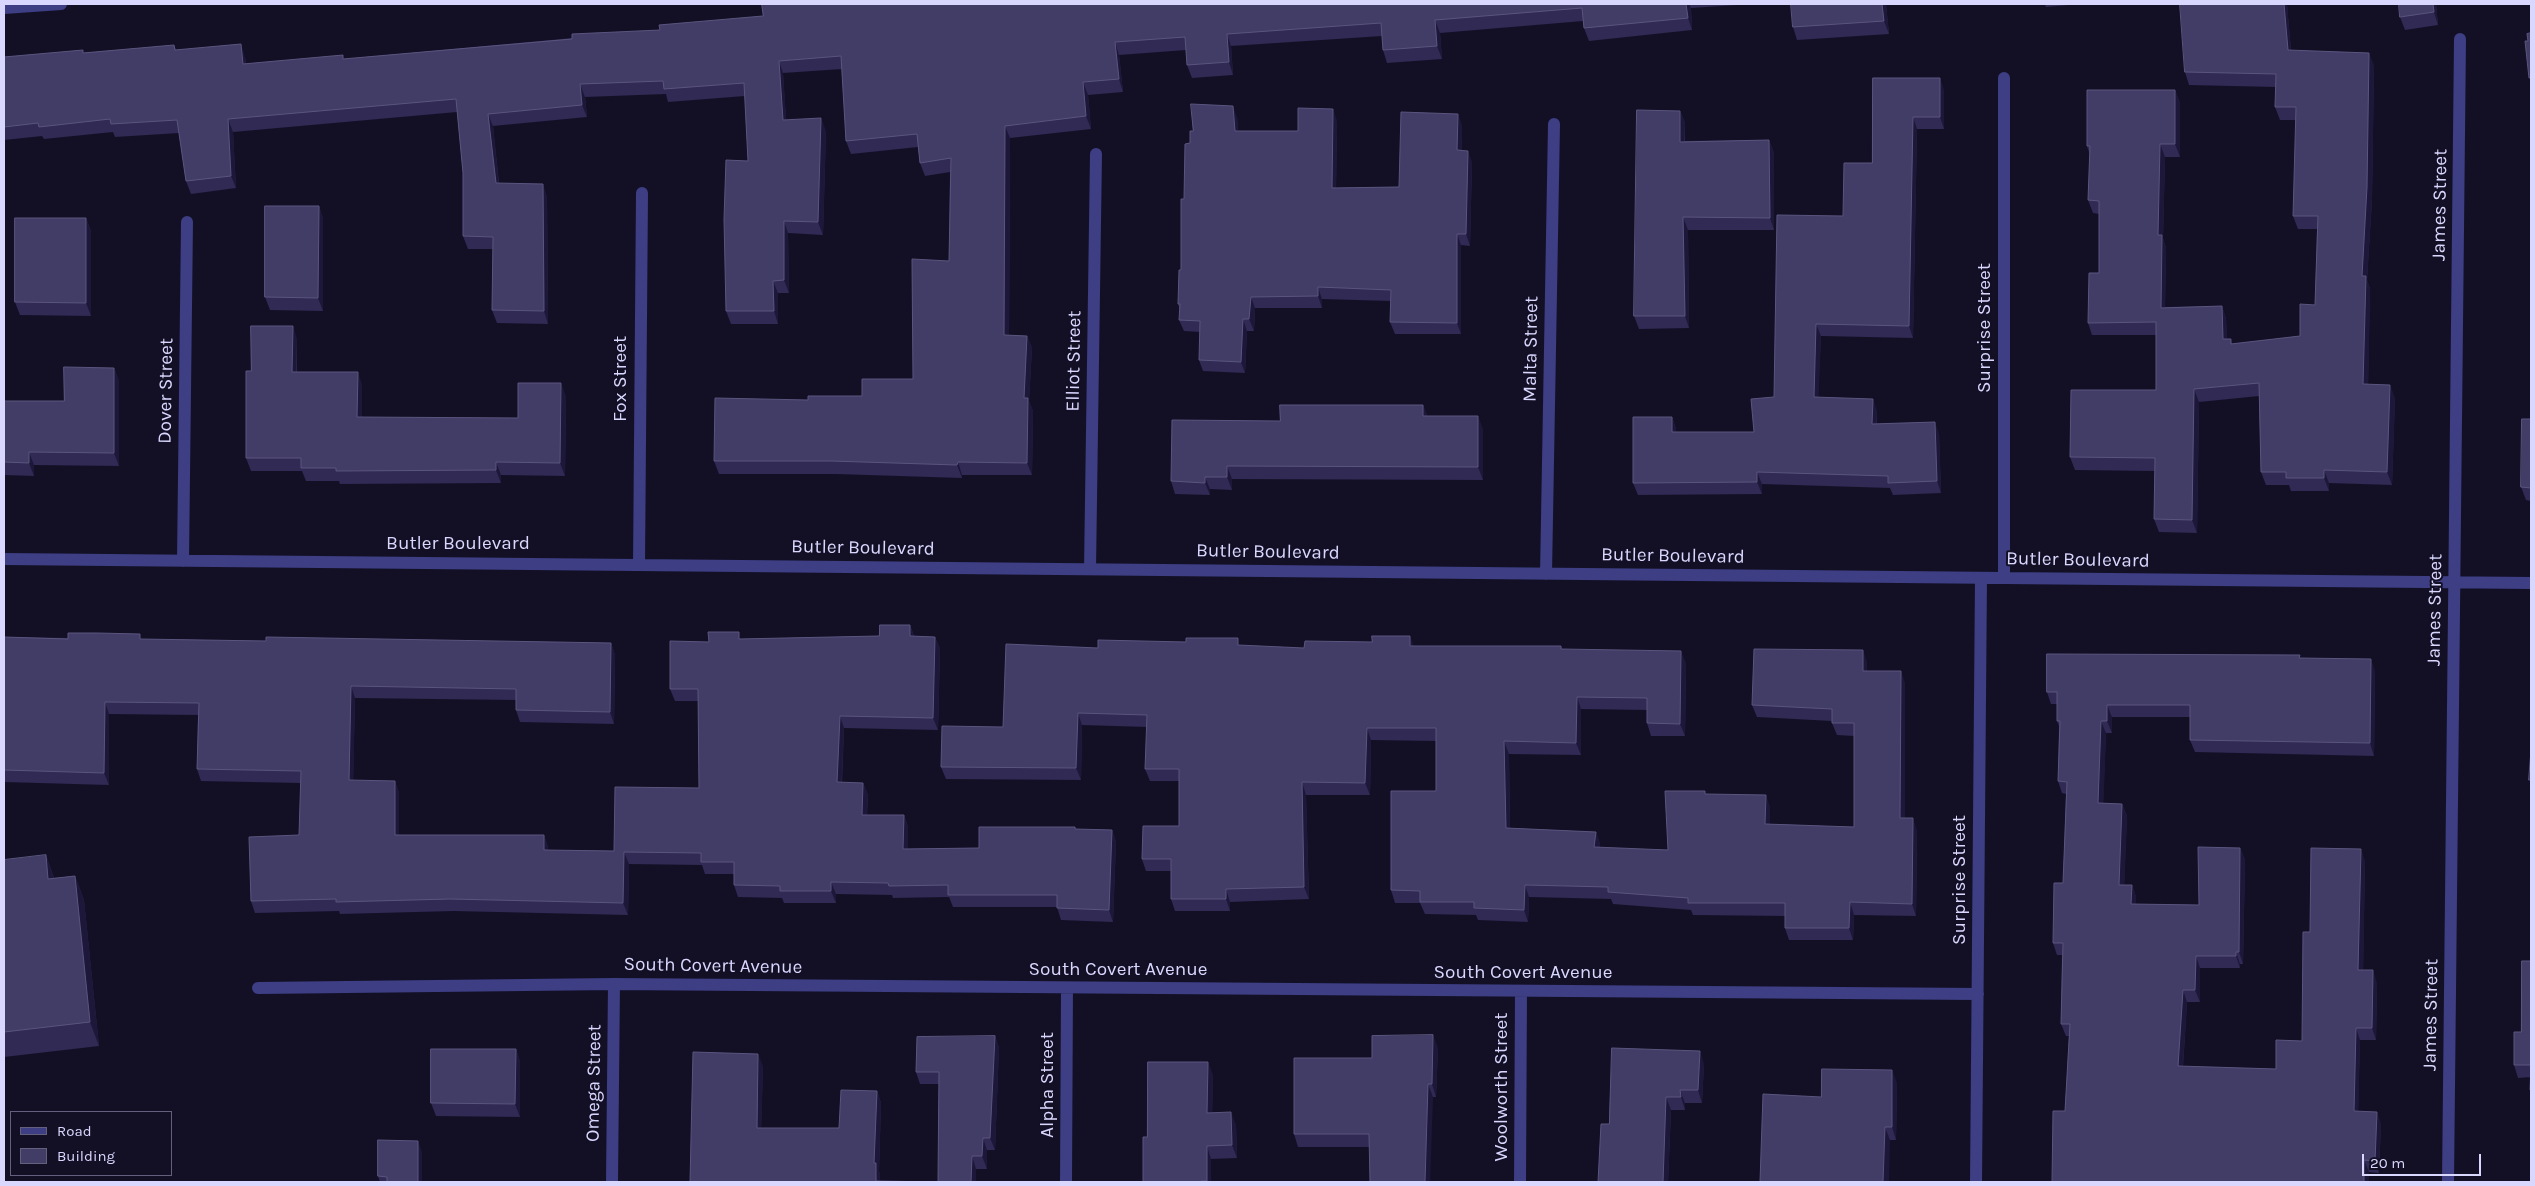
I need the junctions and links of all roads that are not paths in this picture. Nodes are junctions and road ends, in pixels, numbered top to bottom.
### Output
1 (61, 4) edge
2 (4, 8) edge
3 (2460, 39) dead end
4 (2004, 78) dead end
5 (1554, 124) dead end
6 (1096, 154) dead end
7 (642, 193) dead end
8 (187, 222) dead end
9 (4, 559) edge
10 (183, 561) junction
11 (639, 565) junction
12 (1090, 569) junction
13 (1546, 574) junction
14 (1981, 578) junction
15 (2004, 578) junction
16 (2454, 582) junction
17 (2531, 583) edge
18 (614, 984) junction
19 (258, 988) dead end
20 (1067, 988) junction
21 (1521, 992) junction
22 (1978, 994) junction
23 (612, 1182) edge
24 (1066, 1182) edge
25 (1520, 1182) edge
26 (1976, 1182) edge
27 (2448, 1182) edge

1 - 2 street
3 - 16 street, James Street
4 - 15 street, Surprise Street
5 - 13 street, Malta Street
6 - 12 street, Elliot Street
7 - 11 street, Fox Street
8 - 10 street, Dover Street
9 - 10 street, Butler Boulevard
10 - 11 street, Butler Boulevard
11 - 12 street, Butler Boulevard
12 - 13 street, Butler Boulevard
13 - 14 street, Butler Boulevard
14 - 15 street, Butler Boulevard
14 - 22 street, Surprise Street
15 - 16 street, Butler Boulevard
16 - 17 street, Butler Boulevard
16 - 27 street, James Street
18 - 19 street, South Covert Avenue
18 - 20 street, South Covert Avenue
18 - 23 street, Omega Street
20 - 21 street, South Covert Avenue
20 - 24 street, Alpha Street
21 - 22 street, South Covert Avenue
21 - 25 street, Woolworth Street
22 - 26 street, Surprise Street

